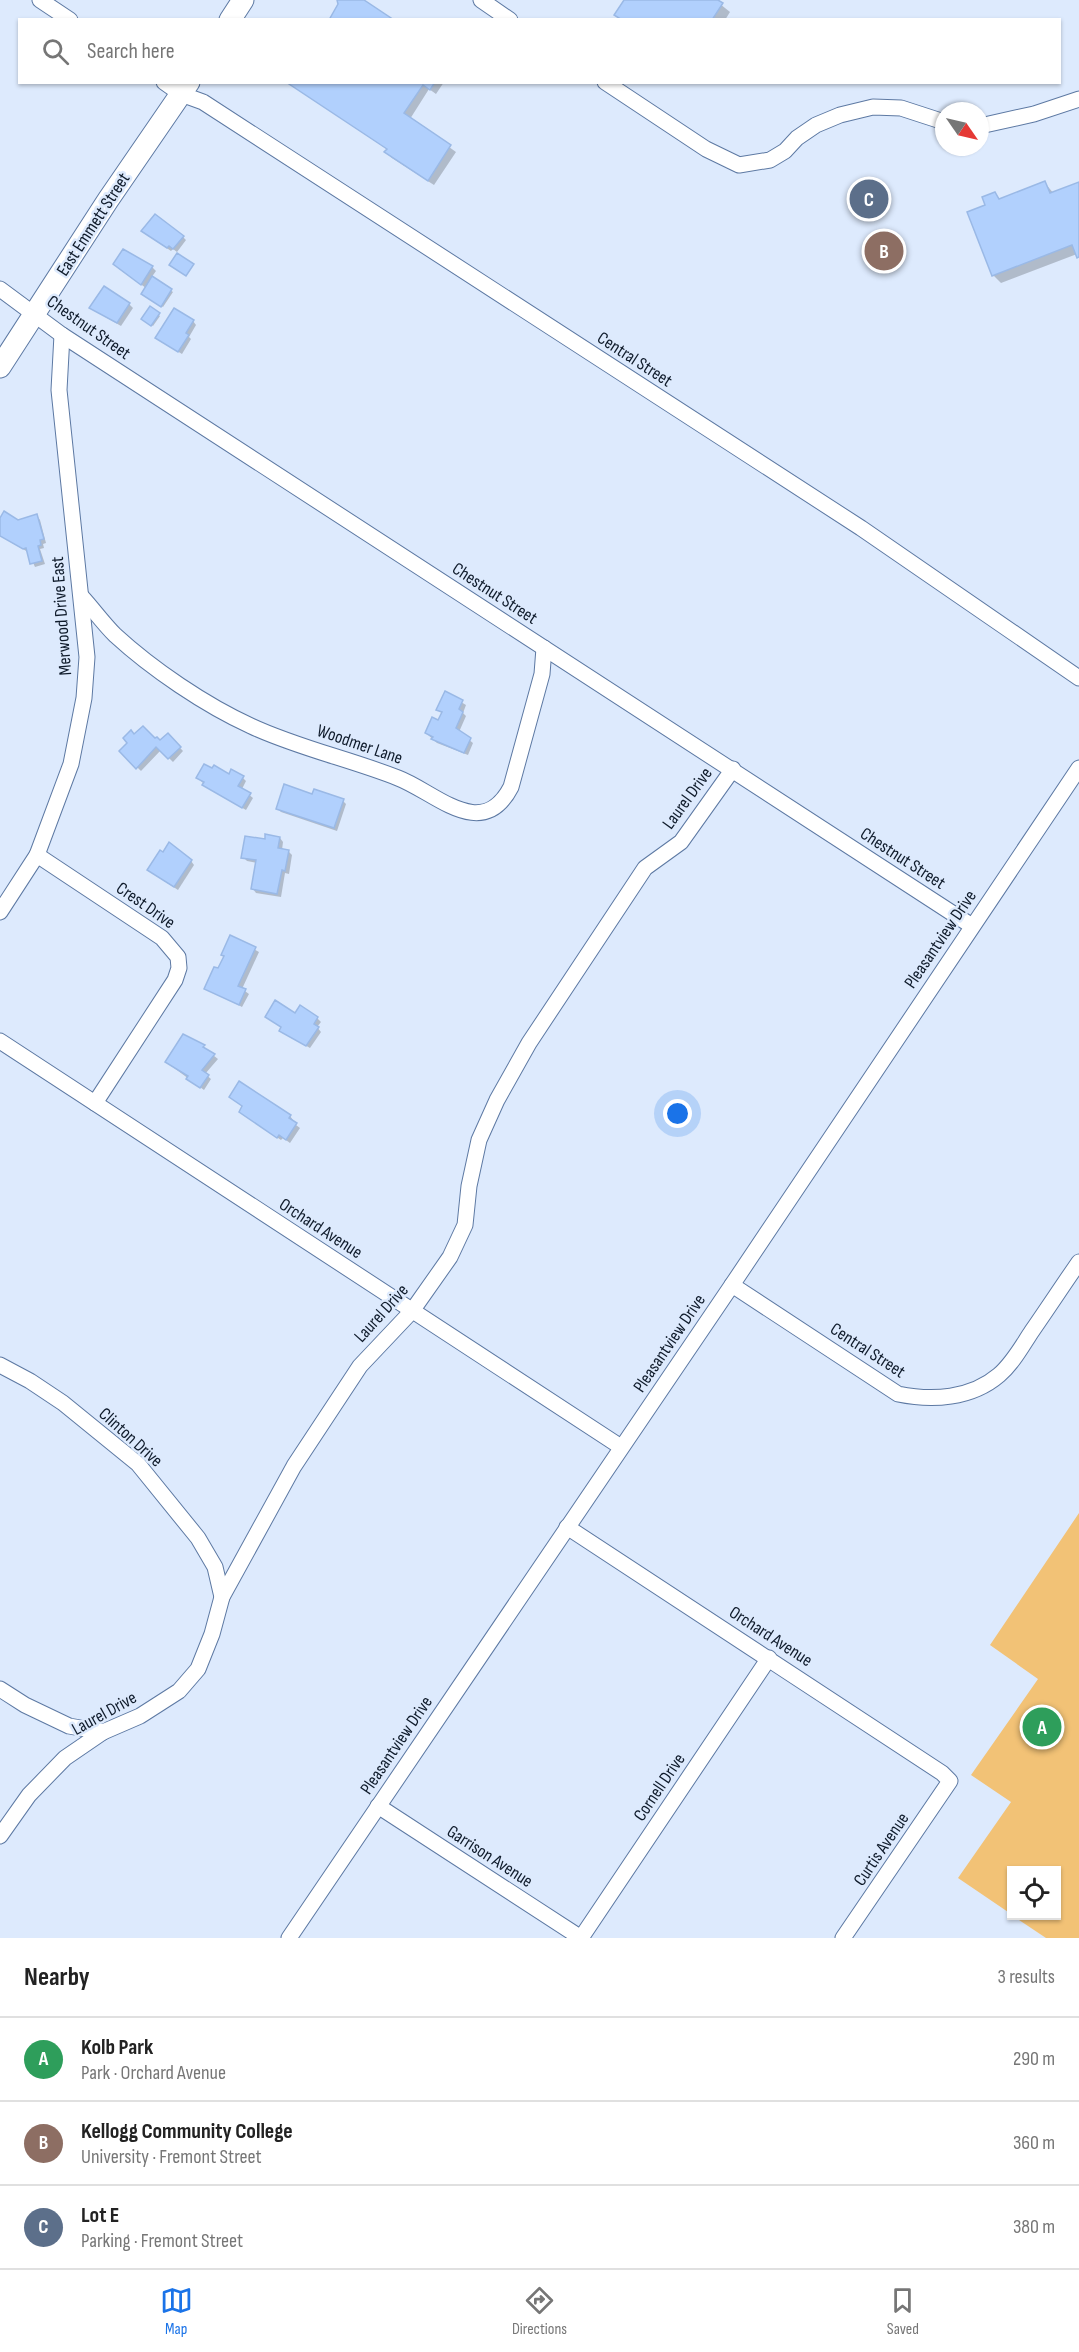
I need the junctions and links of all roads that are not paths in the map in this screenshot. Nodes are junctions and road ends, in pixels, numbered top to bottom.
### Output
1 (40, 0) edge
2 (243, 0) edge
3 (481, 0) edge
4 (67, 18) edge
5 (231, 18) edge
6 (507, 18) edge
7 (608, 84) edge
8 (178, 86) edge
9 (1079, 99) edge
10 (935, 119) edge
11 (989, 124) edge
12 (0, 289) edge
13 (35, 313) junction
14 (62, 335) junction
15 (0, 367) edge
16 (82, 597) junction
17 (544, 648) junction
18 (1079, 678) edge
19 (1079, 768) edge
20 (733, 769) junction
21 (37, 855) junction
22 (0, 912) edge
23 (972, 926) junction
24 (0, 1041) edge
25 (95, 1103) junction
26 (1079, 1262) edge
27 (732, 1285) junction
28 (412, 1311) junction
29 (0, 1365) edge
30 (621, 1447) junction
31 (567, 1527) junction
32 (222, 1597) junction
33 (769, 1658) junction
34 (0, 1689) edge
35 (104, 1732) junction
36 (950, 1781) joint
37 (378, 1806) junction
38 (0, 1836) edge
39 (289, 1938) edge
40 (581, 1938) edge
41 (843, 1938) edge

1 - 4 street
2 - 5 street
3 - 6 street
7 - 10 street
8 - 13 street, East Emmett Street
8 - 18 street, Central Street
9 - 11 street
12 - 13 street, Chestnut Street
13 - 14 street, Chestnut Street
13 - 15 street, East Emmett Street
14 - 16 street, Merwood Drive East
14 - 17 street, Chestnut Street
16 - 17 street, Woodmer Lane
16 - 21 street, Merwood Drive East
17 - 20 street, Chestnut Street
19 - 23 street, Pleasantview Drive
20 - 23 street, Chestnut Street
20 - 28 street, Laurel Drive
21 - 22 street, Merwood Drive East
21 - 25 street, Crest Drive
23 - 27 street, Pleasantview Drive
24 - 25 street, Orchard Avenue
25 - 28 street, Orchard Avenue
26 - 27 street, Central Street
27 - 30 street, Pleasantview Drive
28 - 30 street, Orchard Avenue
28 - 32 street, Laurel Drive
29 - 32 street, Clinton Drive
30 - 31 street, Pleasantview Drive
31 - 33 street, Orchard Avenue
31 - 37 street, Pleasantview Drive
32 - 35 street, Laurel Drive
33 - 36 street, Orchard Avenue
33 - 40 street, Cornell Drive
34 - 35 street
35 - 38 street, Laurel Drive
36 - 41 street, Curtis Avenue
37 - 39 street, Pleasantview Drive
37 - 40 street, Garrison Avenue

